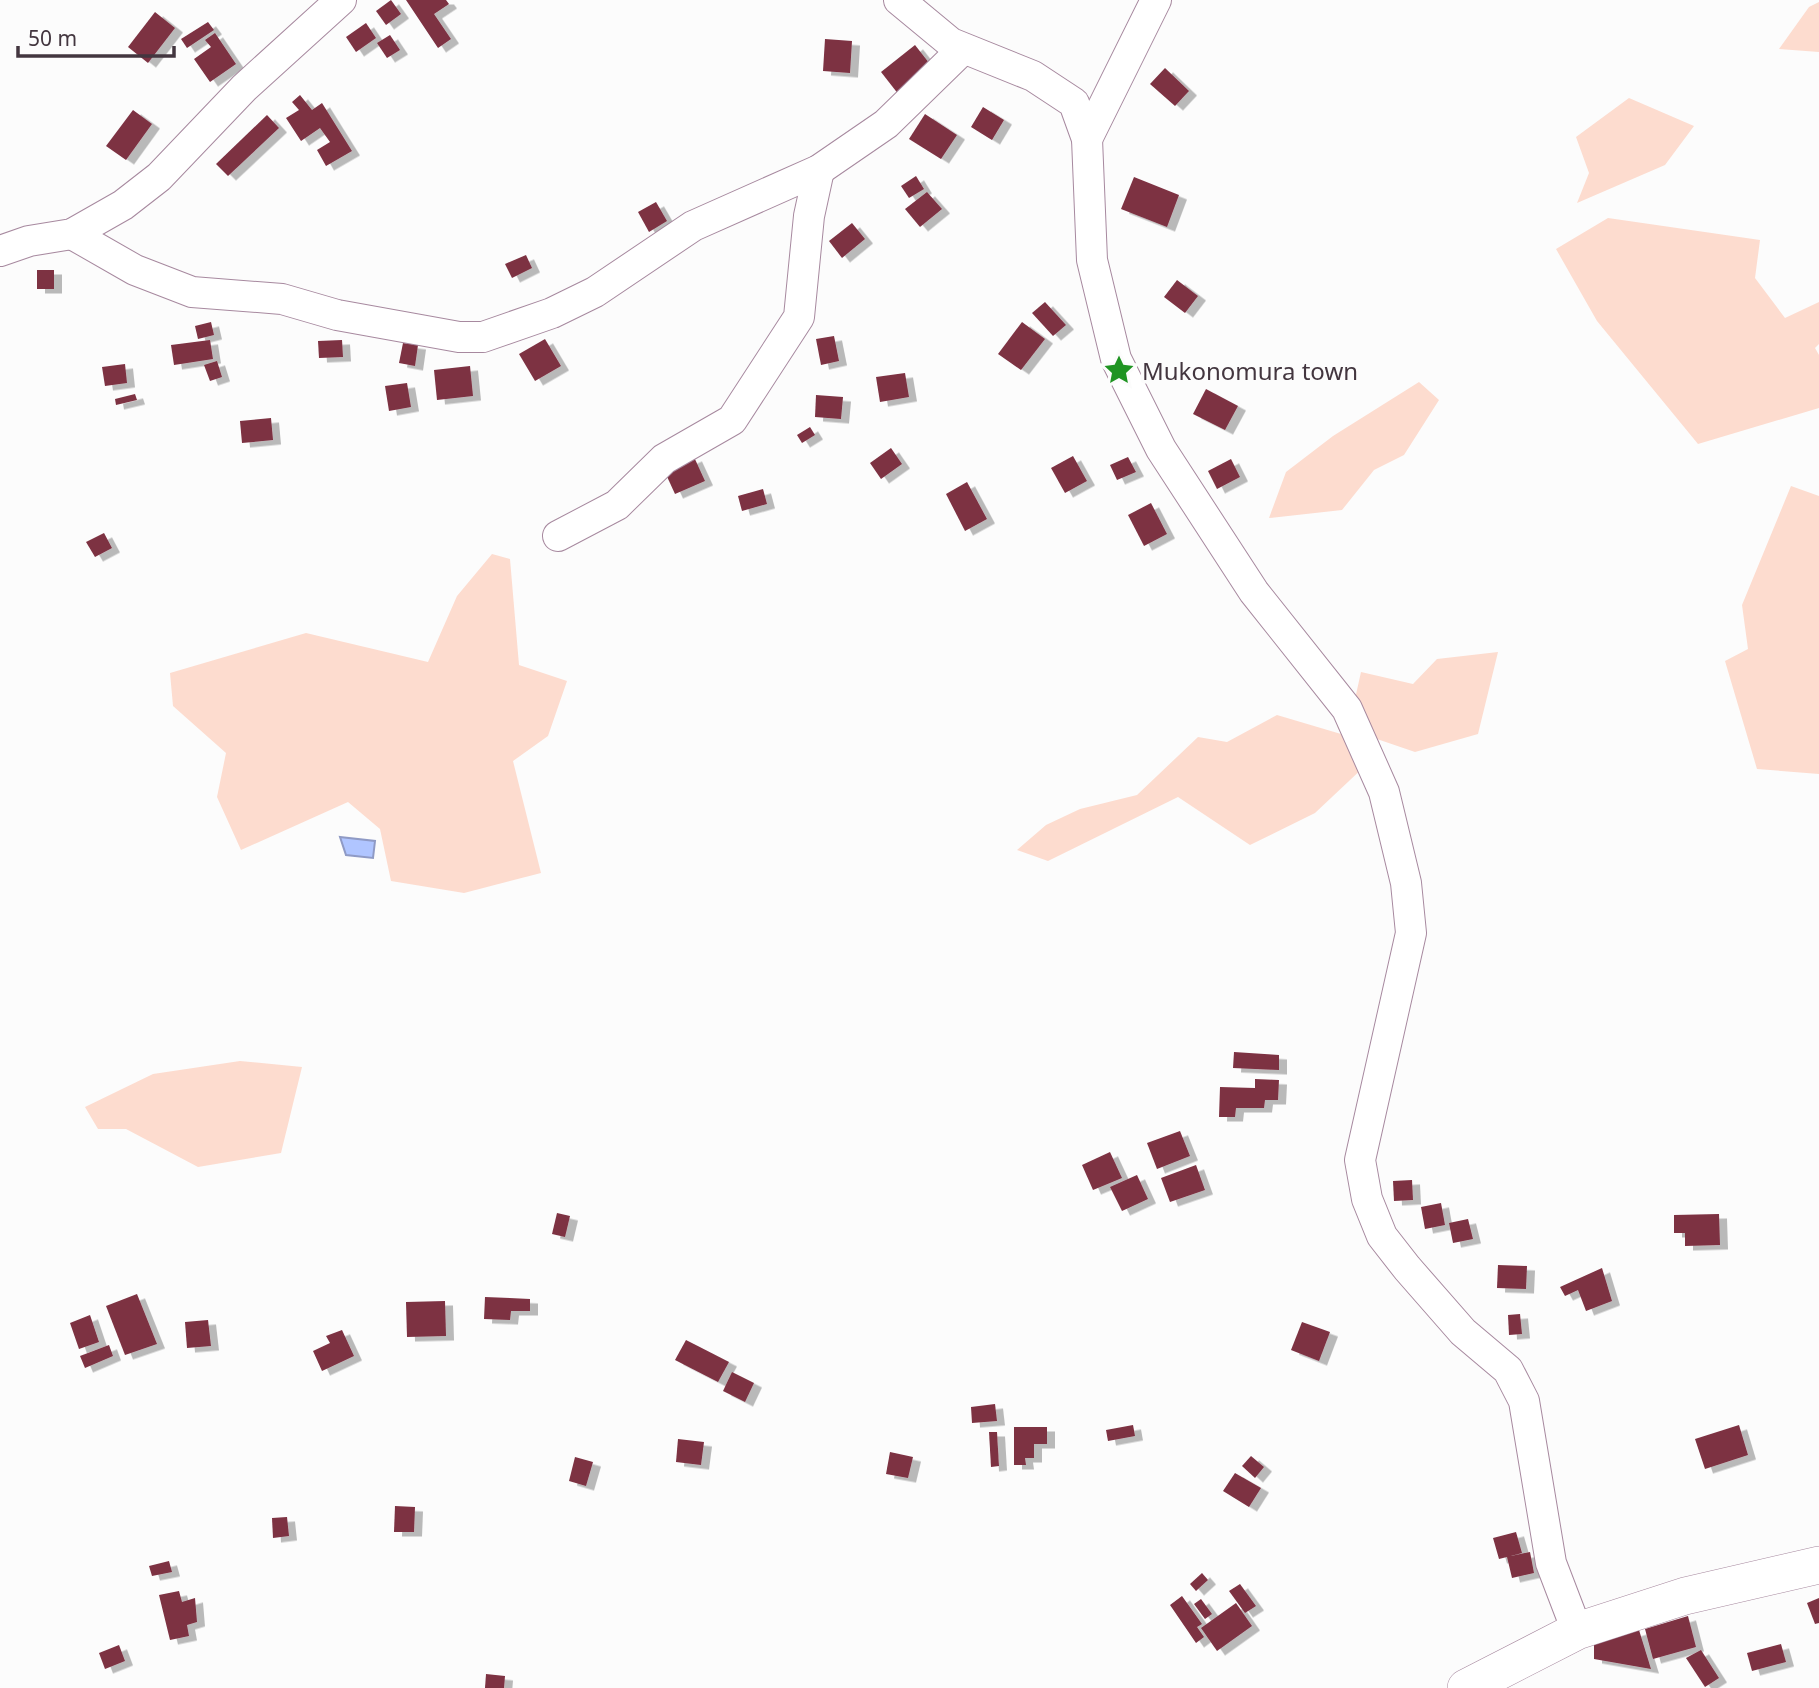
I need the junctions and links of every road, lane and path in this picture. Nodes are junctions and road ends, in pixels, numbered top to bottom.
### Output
1 (341, 0) edge
2 (899, 0) edge
3 (1156, 0) edge
4 (963, 49) junction
5 (1087, 139) junction
6 (819, 170) junction
7 (72, 234) junction
8 (0, 251) edge
9 (558, 536) dead end
10 (1819, 1565) edge
11 (1577, 1631) junction
12 (1466, 1688) edge

1 - 7 street
2 - 4 street
3 - 5 street
4 - 5 street
4 - 6 street
5 - 11 street
6 - 7 street
6 - 9 street
7 - 8 street
10 - 11 main road
11 - 12 main road

